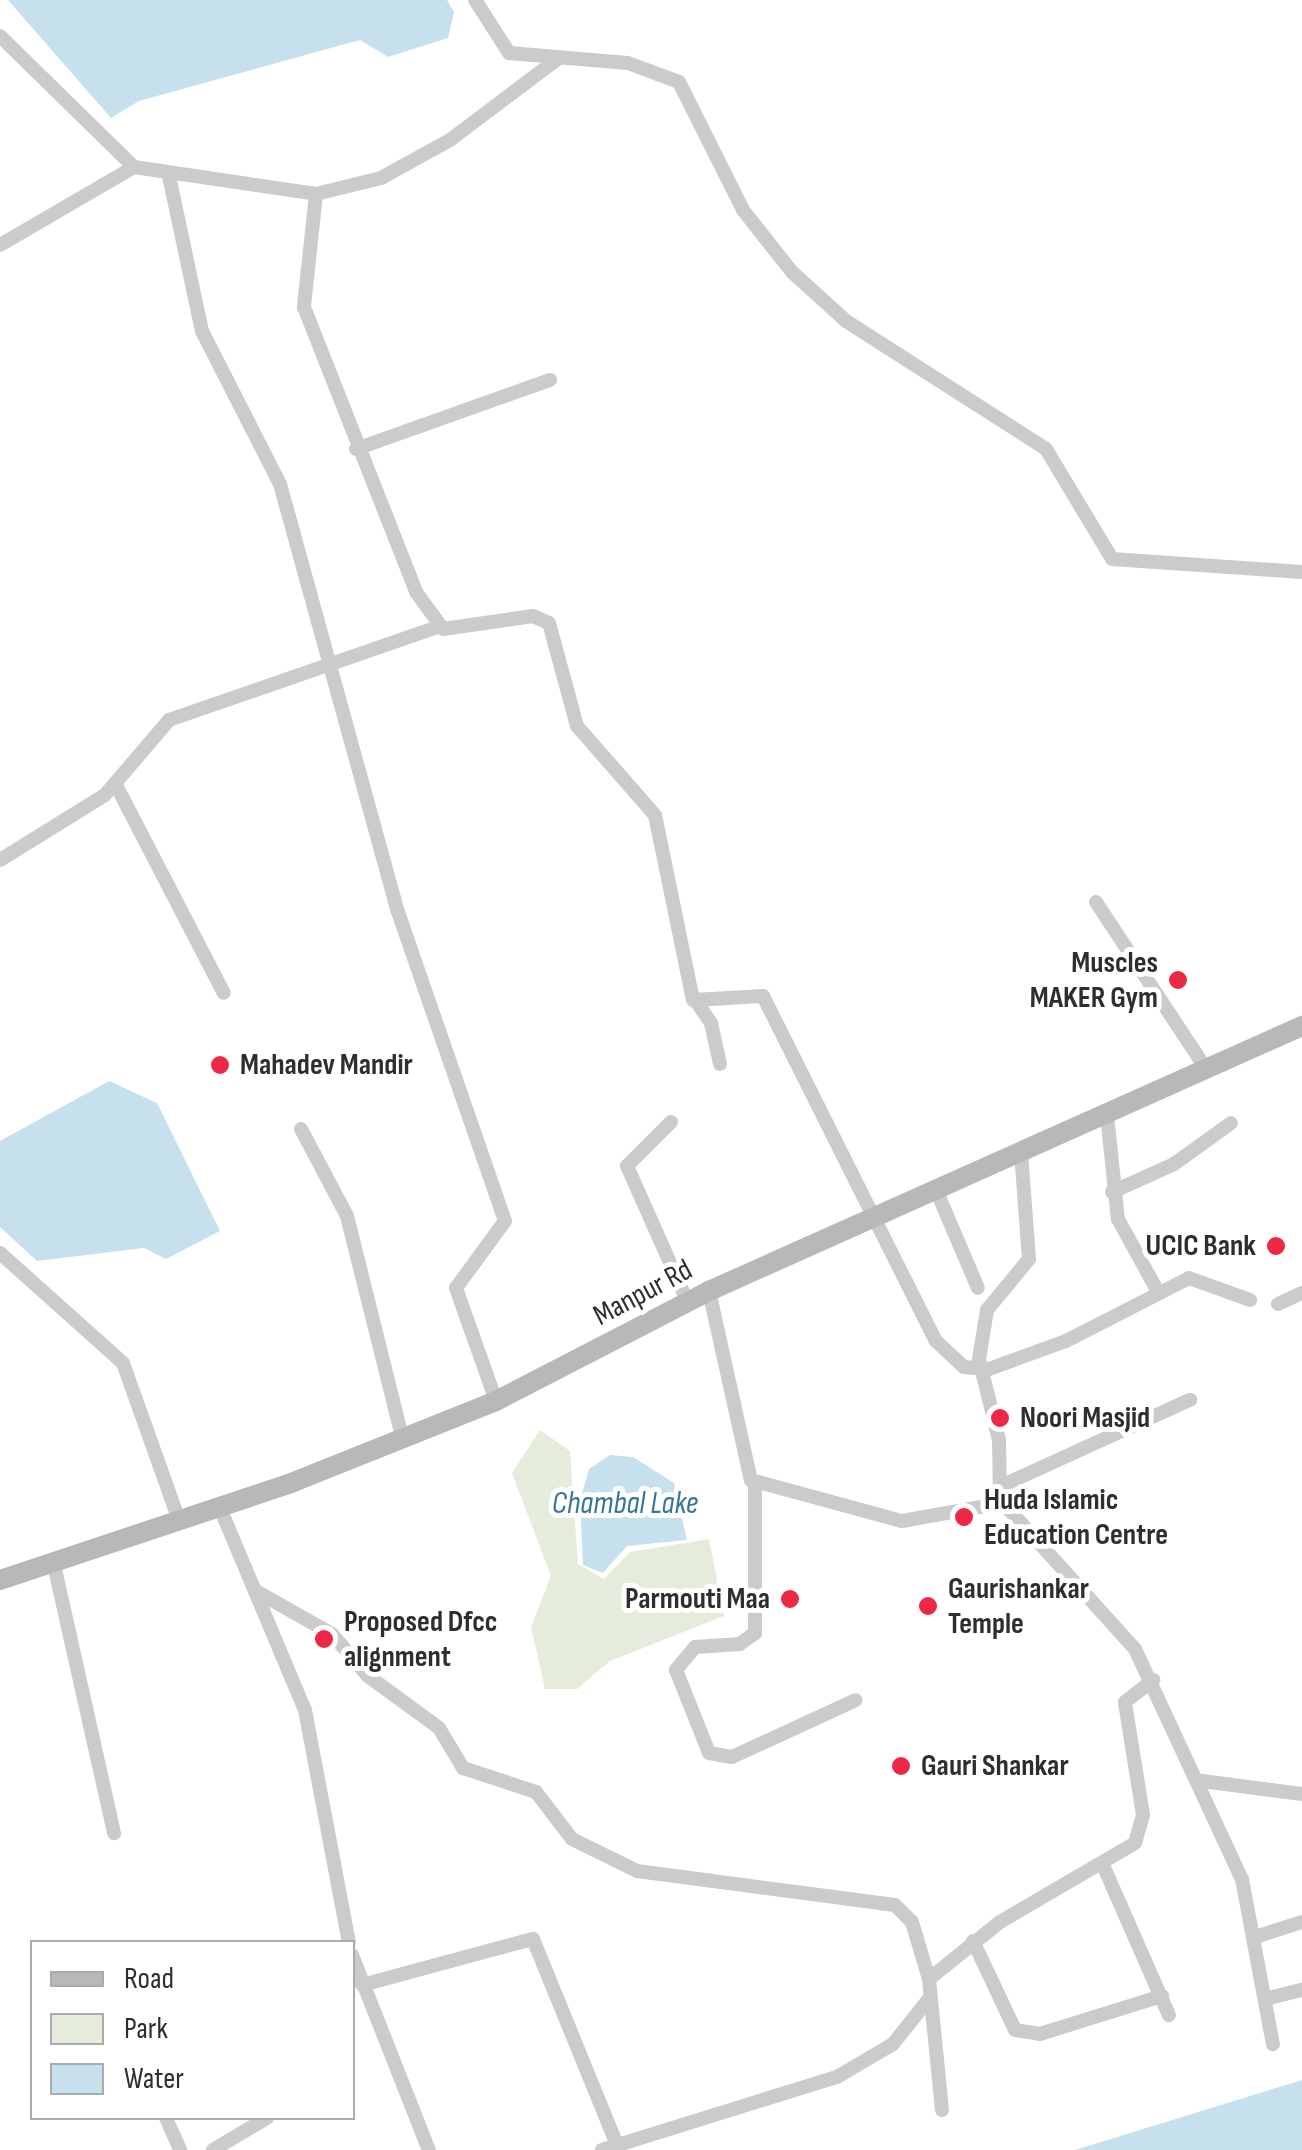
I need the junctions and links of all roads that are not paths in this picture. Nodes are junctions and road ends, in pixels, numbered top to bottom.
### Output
1 (475, 0) edge
2 (0, 36) edge
3 (559, 58) junction
4 (134, 167) junction
5 (169, 176) junction
6 (316, 194) junction
7 (0, 245) edge
8 (550, 380) dead end
9 (356, 449) junction
10 (1302, 572) edge
11 (438, 627) junction
12 (328, 662) junction
13 (116, 785) junction
14 (0, 860) edge
15 (1096, 902) dead end
16 (224, 993) dead end
17 (694, 1000) junction
18 (1302, 1026) edge
19 (720, 1064) dead end
20 (1206, 1069) junction
21 (1107, 1115) junction
22 (671, 1122) dead end
23 (1230, 1123) dead end
24 (301, 1130) dead end
25 (1022, 1152) junction
26 (936, 1192) junction
27 (1112, 1192) junction
28 (873, 1220) junction
29 (0, 1253) edge
30 (978, 1288) dead end
31 (1156, 1288) junction
32 (708, 1291) junction
33 (1302, 1293) edge
34 (1250, 1300) dead end
35 (688, 1303) junction
36 (1278, 1304) dead end
37 (979, 1366) junction
38 (1190, 1400) dead end
39 (496, 1401) junction
40 (402, 1440) junction
41 (755, 1482) junction
42 (1001, 1494) junction
43 (220, 1508) junction
44 (179, 1520) junction
45 (53, 1560) junction
46 (0, 1580) edge
47 (256, 1590) junction
48 (1153, 1680) junction
49 (856, 1700) dead end
50 (1202, 1781) junction
51 (1302, 1794) edge
52 (114, 1833) dead end
53 (1103, 1865) junction
54 (1302, 1922) edge
55 (1254, 1937) junction
56 (349, 1940) edge
57 (973, 1941) junction
58 (355, 1967) edge
59 (929, 1979) junction
60 (362, 1985) junction
61 (1302, 1990) edge
62 (1162, 1996) junction
63 (1265, 1998) junction
64 (928, 2000) junction
65 (1168, 2015) dead end
66 (1272, 2044) dead end
67 (942, 2110) dead end
68 (167, 2120) edge
69 (264, 2120) edge
70 (613, 2149) edge
71 (180, 2150) edge
72 (212, 2150) edge
73 (429, 2150) edge

1 - 3 street
2 - 4 street
3 - 6 street
3 - 10 street
4 - 5 street
4 - 7 street
5 - 6 street
5 - 12 street
6 - 9 street
8 - 9 street
9 - 11 street
11 - 12 street
11 - 17 street
12 - 13 street
12 - 39 street
13 - 14 street
13 - 16 street
15 - 20 street
17 - 19 street
17 - 28 street
18 - 20 main road, Manpur Rd
20 - 21 main road, Manpur Rd
21 - 25 main road, Manpur Rd
21 - 27 street
22 - 35 street
23 - 27 street
24 - 40 street
25 - 26 main road, Manpur Rd
25 - 37 street
26 - 28 main road, Manpur Rd
26 - 30 street
27 - 31 street
28 - 32 main road, Manpur Rd
28 - 37 street
29 - 44 street
31 - 34 street
31 - 37 street
32 - 35 main road, Manpur Rd
32 - 41 street
33 - 36 street
35 - 39 main road, Manpur Rd
37 - 42 street
38 - 42 street
39 - 40 main road, Manpur Rd
40 - 43 main road, Manpur Rd
41 - 42 street
41 - 49 street
42 - 48 street
43 - 44 main road, Manpur Rd
43 - 47 street
44 - 45 main road, Manpur Rd
45 - 46 main road, Manpur Rd
45 - 52 street
47 - 56 street
47 - 59 street
48 - 50 street
48 - 53 street
50 - 51 street
50 - 55 street
53 - 57 street
53 - 62 street
54 - 55 street
55 - 63 street
57 - 59 street
57 - 62 street
58 - 60 street
59 - 64 street
60 - 70 street
60 - 73 street
61 - 63 street
62 - 65 street
63 - 66 street
64 - 67 street
64 - 70 street
68 - 71 street
69 - 72 street

